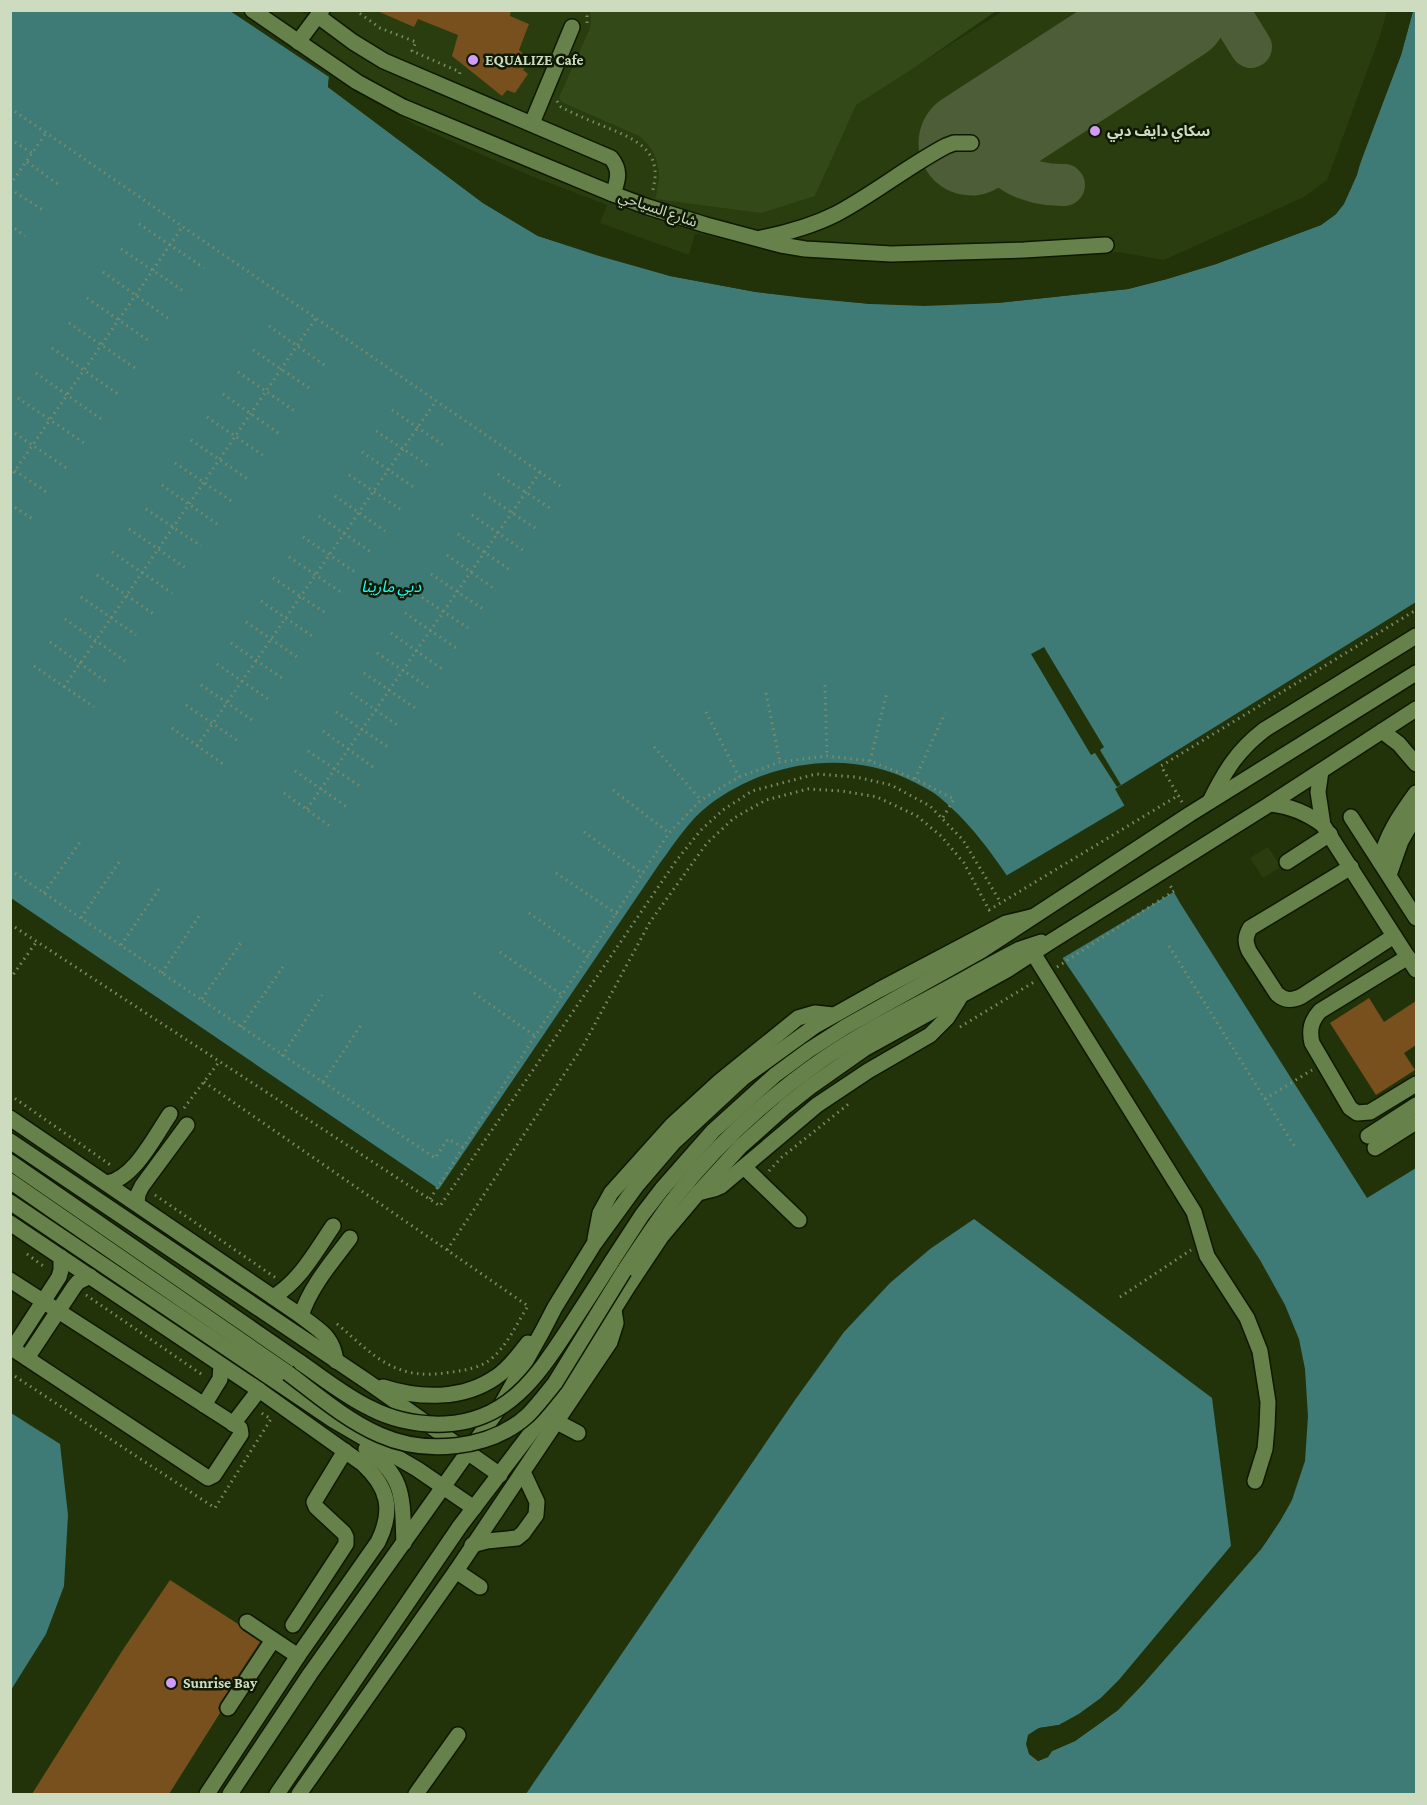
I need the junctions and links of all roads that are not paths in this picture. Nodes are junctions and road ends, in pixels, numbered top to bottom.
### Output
1 (252, 10) edge
2 (320, 13) edge
3 (579, 27) road end
4 (298, 42) junction
5 (532, 123) junction
6 (971, 143) dead end
7 (612, 194) junction
8 (758, 238) junction
9 (1106, 245) dead end
10 (1416, 636) edge
11 (1416, 673) edge
12 (1416, 709) edge
13 (1382, 731) junction
14 (1416, 764) edge
15 (1321, 771) junction
16 (1416, 793) edge
17 (1210, 801) junction
18 (1270, 804) junction
19 (1416, 815) edge
20 (1351, 817) dead end
21 (1327, 829) junction
22 (1287, 862) dead end
23 (1351, 867) junction
24 (1384, 868) junction
25 (1031, 917) junction
26 (1416, 918) edge
27 (1394, 936) junction
28 (1050, 942) junction
29 (1033, 953) junction
30 (1412, 964) edge
31 (960, 997) junction
32 (1416, 1084) edge
33 (1416, 1105) edge
34 (177, 1111) road end
35 (10, 1118) edge
36 (1416, 1122) edge
37 (187, 1125) dead end
38 (10, 1141) edge
39 (10, 1162) edge
40 (744, 1167) junction
41 (57, 1172) junction
42 (91, 1172) junction
43 (10, 1180) edge
44 (107, 1183) junction
45 (698, 1192) junction
46 (10, 1202) edge
47 (137, 1203) junction
48 (799, 1220) dead end
49 (10, 1223) edge
50 (333, 1226) dead end
51 (350, 1238) dead end
52 (61, 1257) junction
53 (618, 1266) junction
54 (90, 1276) junction
55 (10, 1280) edge
56 (273, 1297) junction
57 (125, 1300) junction
58 (155, 1300) junction
59 (43, 1301) junction
60 (614, 1310) junction
61 (58, 1311) junction
62 (302, 1316) junction
63 (543, 1332) junction
64 (12, 1347) edge
65 (27, 1358) junction
66 (336, 1361) junction
67 (221, 1365) junction
68 (368, 1382) junction
69 (259, 1390) junction
70 (204, 1405) junction
71 (333, 1420) junction
72 (557, 1422) junction
73 (233, 1424) junction
74 (578, 1433) dead end
75 (345, 1451) junction
76 (468, 1452) junction
77 (523, 1472) junction
78 (500, 1475) junction
79 (1255, 1481) dead end
80 (443, 1487) junction
81 (474, 1508) junction
82 (404, 1543) junction
83 (472, 1545) junction
84 (456, 1571) junction
85 (480, 1587) dead end
86 (247, 1622) dead end
87 (293, 1625) dead end
88 (273, 1640) junction
89 (298, 1656) junction
90 (228, 1708) dead end
91 (458, 1735) dead end
92 (207, 1794) edge
93 (230, 1794) edge
94 (277, 1794) edge
95 (299, 1794) edge
96 (416, 1794) edge

1 - 4 street, شارع السياحي
2 - 4 street
2 - 5 street
3 - 5 street
4 - 7 street, شارع السياحي
5 - 7 street
6 - 8 street
7 - 8 street, شارع السياحي
8 - 9 street, شارع السياحي
10 - 17 street
11 - 17 street
12 - 13 street
13 - 14 street
13 - 15 street
15 - 18 street
15 - 21 street
16 - 24 street
17 - 25 street
18 - 21 street
18 - 28 street
19 - 24 street
20 - 24 street
21 - 22 street
21 - 23 street
23 - 27 street
23 - 27 street
24 - 26 street
25 - 53 street
25 - 63 street
27 - 30 street
28 - 29 street
28 - 53 street
29 - 31 street
29 - 79 street
30 - 32 street
31 - 40 street
31 - 45 street
33 - 36 street
34 - 44 street
35 - 42 street
37 - 47 street
38 - 41 street
39 - 53 street, bridge
40 - 45 street
40 - 48 street
41 - 42 street
41 - 66 street
42 - 44 street
43 - 53 street, bridge
44 - 47 street
45 - 60 street
46 - 58 street
47 - 56 street
49 - 52 street
50 - 56 street
51 - 62 street
52 - 54 street
52 - 59 street
54 - 57 street
54 - 61 street
55 - 59 street
56 - 62 street
57 - 58 street
57 - 67 street
58 - 71 street
59 - 61 street
59 - 64 street
60 - 72 street
60 - 78 street
61 - 65 street
61 - 70 street
62 - 66 street
63 - 68 street
63 - 76 street
64 - 65 street
65 - 73 street
66 - 68 street
67 - 69 street
67 - 70 street
68 - 76 street
69 - 73 street
69 - 75 street
70 - 73 street
71 - 80 street
71 - 82 street
72 - 74 street
72 - 77 street
75 - 87 street
75 - 89 street
76 - 78 street
76 - 80 street
77 - 83 street
77 - 83 street
78 - 81 street
80 - 81 street
80 - 82 street
81 - 94 street
82 - 93 street
83 - 84 street
84 - 85 street
84 - 95 street
86 - 88 street
88 - 89 street
88 - 90 street
89 - 92 street
91 - 96 street

